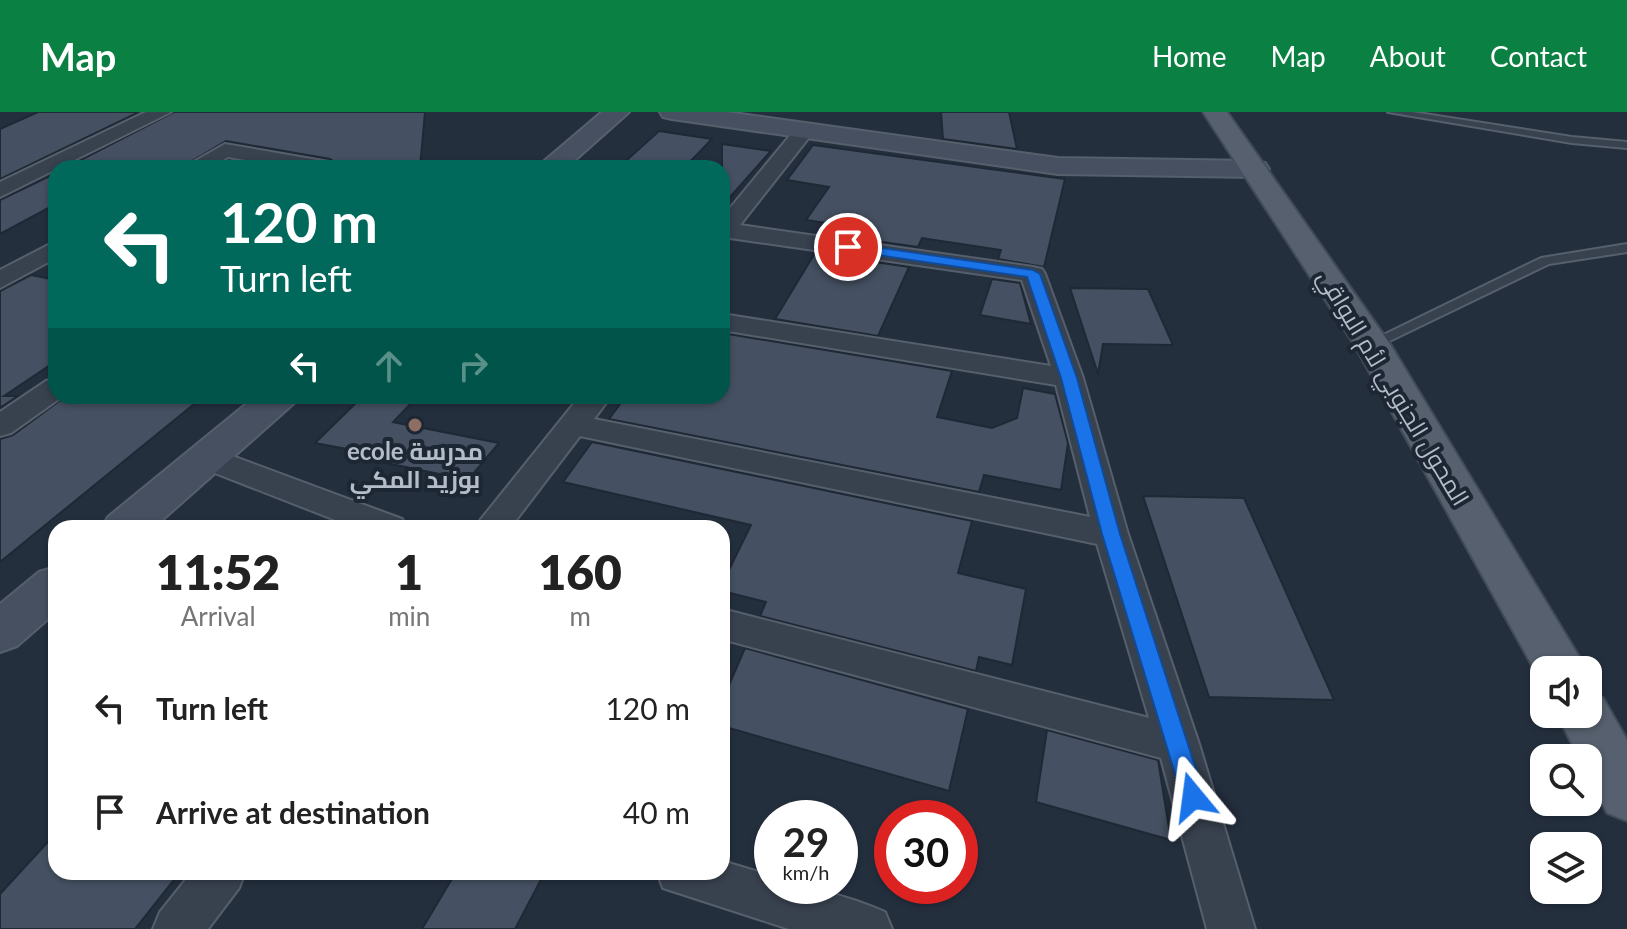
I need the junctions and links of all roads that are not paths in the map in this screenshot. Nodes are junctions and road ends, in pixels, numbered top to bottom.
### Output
1 (161, 112) edge
2 (617, 112) edge
3 (1215, 112) edge
4 (1393, 112) edge
5 (686, 113) edge
6 (804, 131) junction
7 (1627, 145) edge
8 (62, 160) edge
9 (208, 160) edge
10 (283, 160) edge
11 (560, 160) edge
12 (48, 167) edge
13 (1255, 169) junction
14 (0, 190) edge
15 (730, 223) edge
16 (730, 233) edge
17 (1627, 248) edge
18 (48, 253) edge
19 (0, 280) edge
20 (730, 323) edge
21 (1372, 344) junction
22 (1069, 378) junction
23 (48, 393) edge
24 (271, 404) edge
25 (590, 404) edge
26 (574, 425) junction
27 (0, 426) edge
28 (208, 458) junction
29 (134, 520) edge
30 (369, 520) edge
31 (497, 520) edge
32 (1111, 534) junction
33 (48, 592) edge
34 (730, 626) edge
35 (0, 632) edge
36 (1553, 656) edge
37 (1592, 728) edge
38 (1178, 744) junction
39 (1627, 794) edge
40 (216, 880) edge
41 (706, 880) edge
42 (177, 929) edge
43 (868, 929) edge
44 (1231, 929) edge

1 - 8 street
2 - 11 street
3 - 13 main road, المحول الجنوبي لأم البواقي
4 - 7 lane
5 - 6 street
6 - 13 street
6 - 15 street
9 - 10 street
12 - 14 street
13 - 21 main road, المحول الجنوبي لأم البواقي
16 - 22 street
17 - 21 lane
18 - 19 street
20 - 22 street
21 - 36 main road, المحول الجنوبي لأم البواقي
22 - 32 street
23 - 27 street
24 - 28 street
25 - 26 street
26 - 31 street
26 - 32 street
28 - 29 street
28 - 30 street
32 - 38 street
33 - 35 street
34 - 38 street
37 - 39 main road
38 - 44 street
40 - 42 street
41 - 43 street

